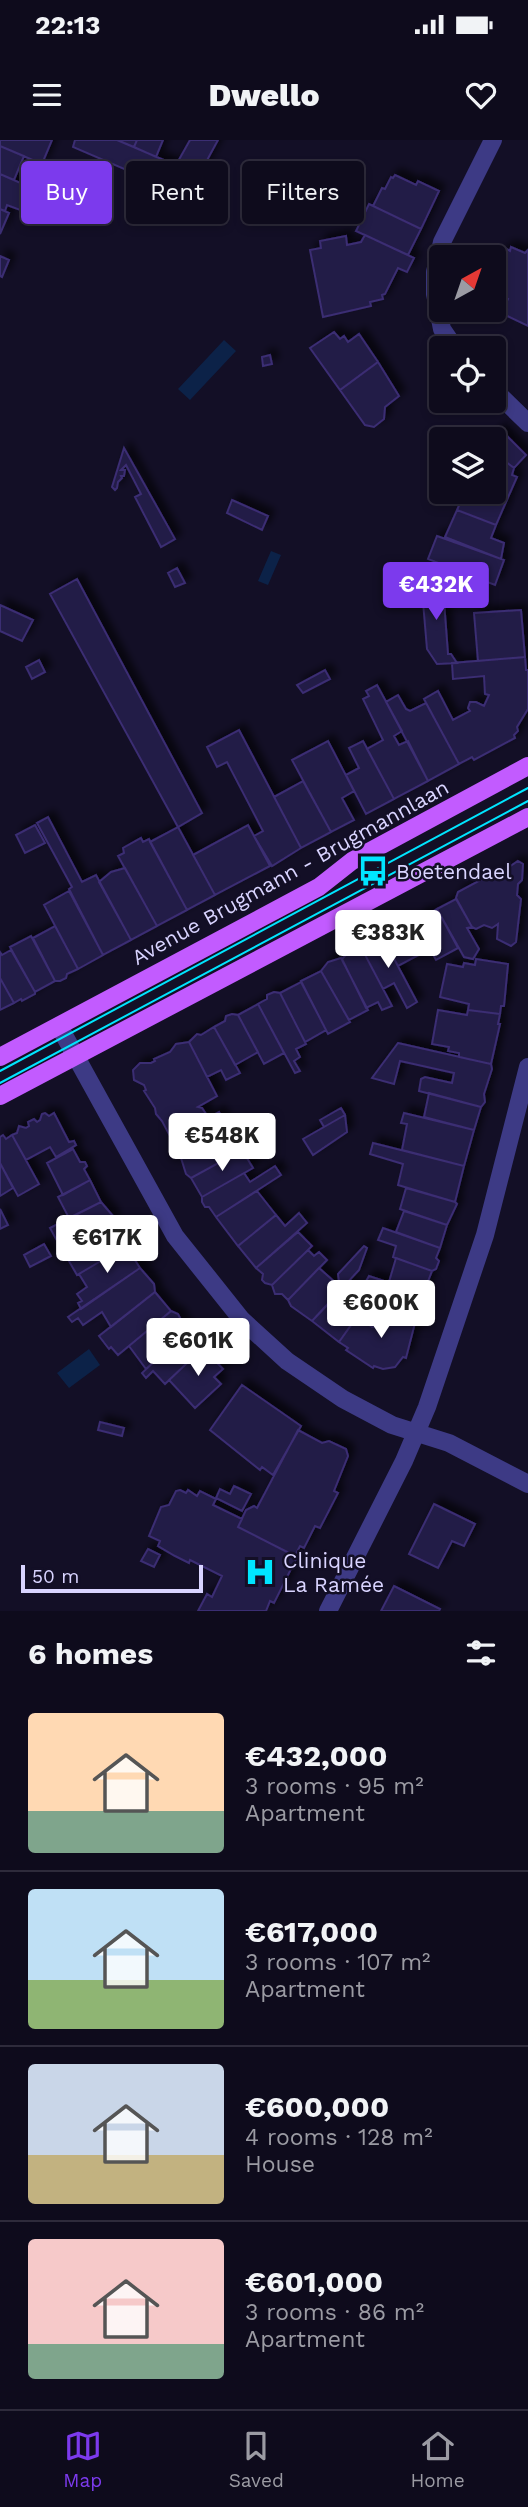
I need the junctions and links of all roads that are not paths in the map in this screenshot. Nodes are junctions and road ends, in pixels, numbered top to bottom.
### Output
1 (493, 140) edge
2 (447, 336) edge
3 (506, 402) edge
4 (528, 423) edge
5 (528, 766) edge
6 (528, 817) edge
7 (59, 1026) junction
8 (76, 1055) junction
9 (0, 1057) edge
10 (528, 1067) edge
11 (0, 1096) edge
12 (416, 1433) junction
13 (528, 1484) edge
14 (328, 1611) edge

1 - 2 street
3 - 4 street
5 - 7 main road, Avenue Brugmann - Brugmannlaan
6 - 8 main road
7 - 8 street
7 - 9 main road, Avenue Brugmann - Brugmannlaan
8 - 11 main road
8 - 12 street
10 - 12 street
12 - 13 street
12 - 14 street

